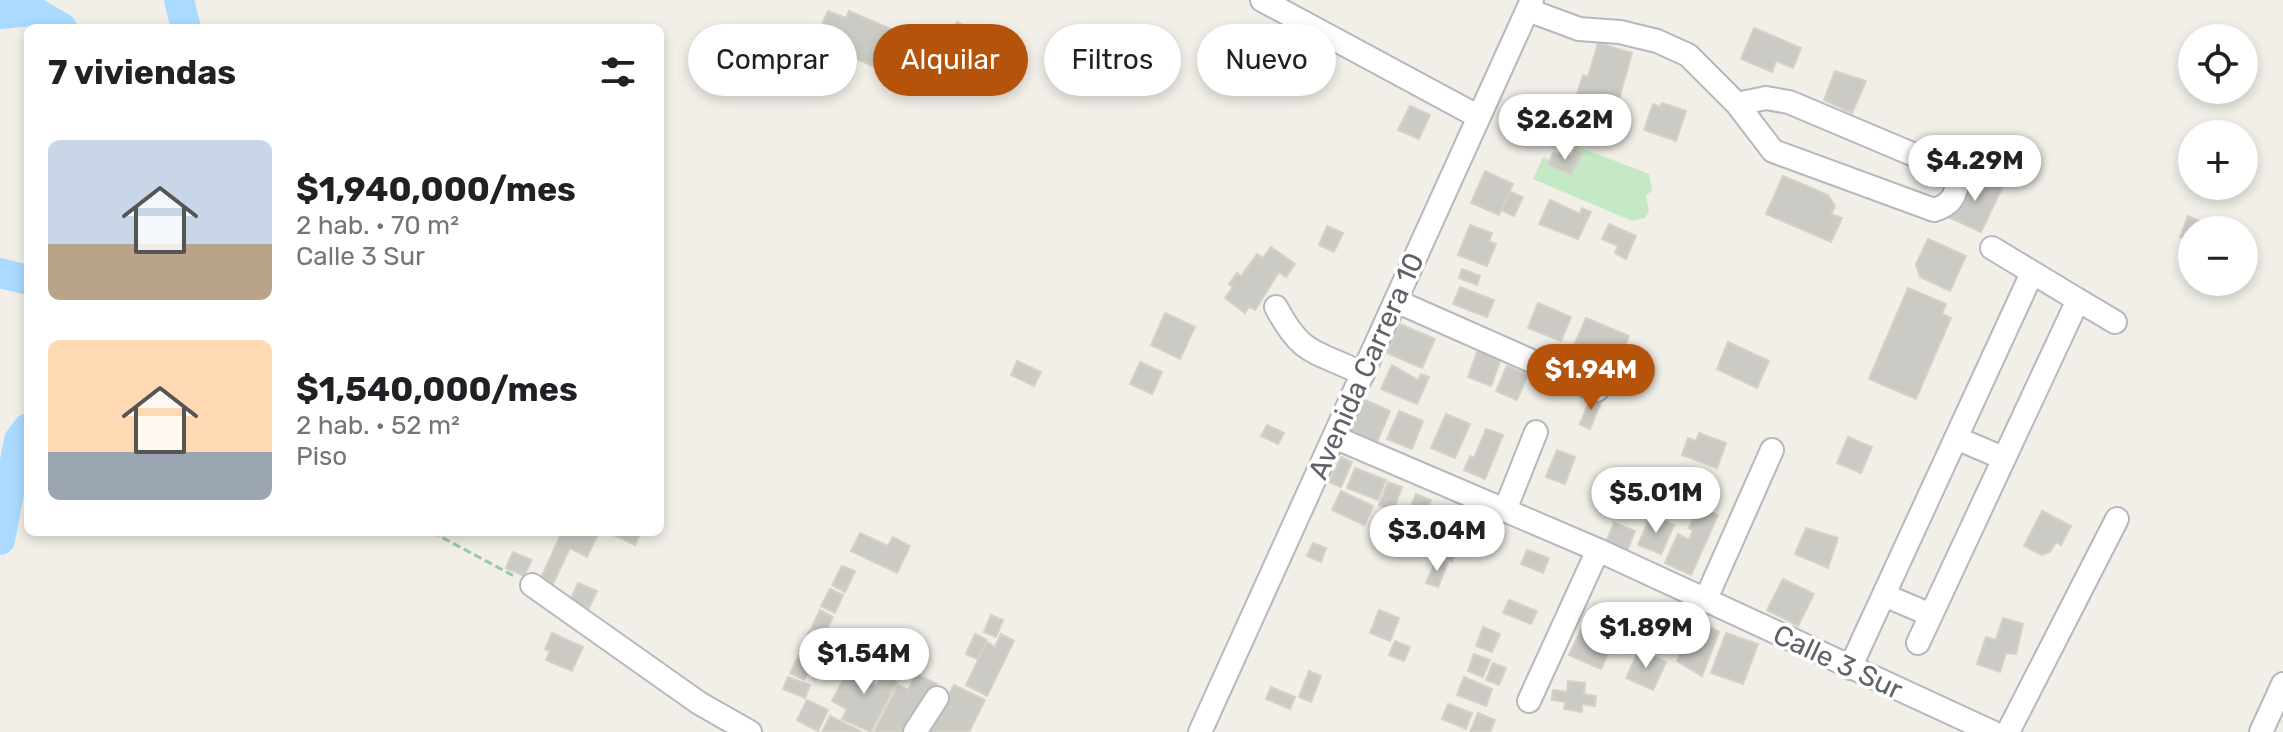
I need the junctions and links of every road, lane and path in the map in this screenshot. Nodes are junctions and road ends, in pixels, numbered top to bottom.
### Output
1 (1262, 0) edge
2 (1530, 5) edge
3 (1737, 104) junction
4 (1479, 117) junction
5 (1992, 248) dead end
6 (2032, 273) junction
7 (2078, 300) junction
8 (1396, 301) junction
9 (1276, 307) dead end
10 (2115, 322) dead end
11 (1363, 374) junction
12 (1597, 390) dead end
13 (1536, 432) dead end
14 (1334, 437) junction
15 (1956, 438) junction
16 (1772, 450) dead end
17 (2003, 458) junction
18 (1505, 510) junction
19 (2117, 519) dead end
20 (440, 536) edge
21 (1598, 550) junction
22 (532, 585) joint
23 (1884, 595) junction
24 (1705, 601) junction
25 (1931, 615) junction
26 (1918, 643) dead end
27 (1850, 668) junction
28 (2283, 684) edge
29 (937, 698) dead end
30 (1529, 701) dead end
31 (750, 732) edge
32 (915, 732) edge
33 (1200, 732) edge
34 (1992, 732) edge
35 (2008, 732) edge
36 (2261, 732) edge

1 - 4 street
2 - 3 street
2 - 4 street, Avenida Carrera 10
3 - 3 street
4 - 8 street, Avenida Carrera 10
5 - 6 street
6 - 7 street
6 - 15 street
7 - 10 street
7 - 17 street
8 - 11 street, Avenida Carrera 10
8 - 12 street
9 - 11 street
11 - 14 street, Avenida Carrera 10
13 - 18 street
14 - 18 street, Calle 3 Sur
14 - 33 street, Avenida Carrera 10
15 - 17 street
15 - 23 street
16 - 24 street
17 - 25 street
18 - 21 street, Calle 3 Sur
19 - 35 street
20 - 22 path
21 - 24 street, Calle 3 Sur
21 - 30 street
22 - 31 street
23 - 25 street
23 - 27 street
24 - 27 street, Calle 3 Sur
25 - 26 street
27 - 34 street, Calle 3 Sur
28 - 36 street
29 - 32 street

